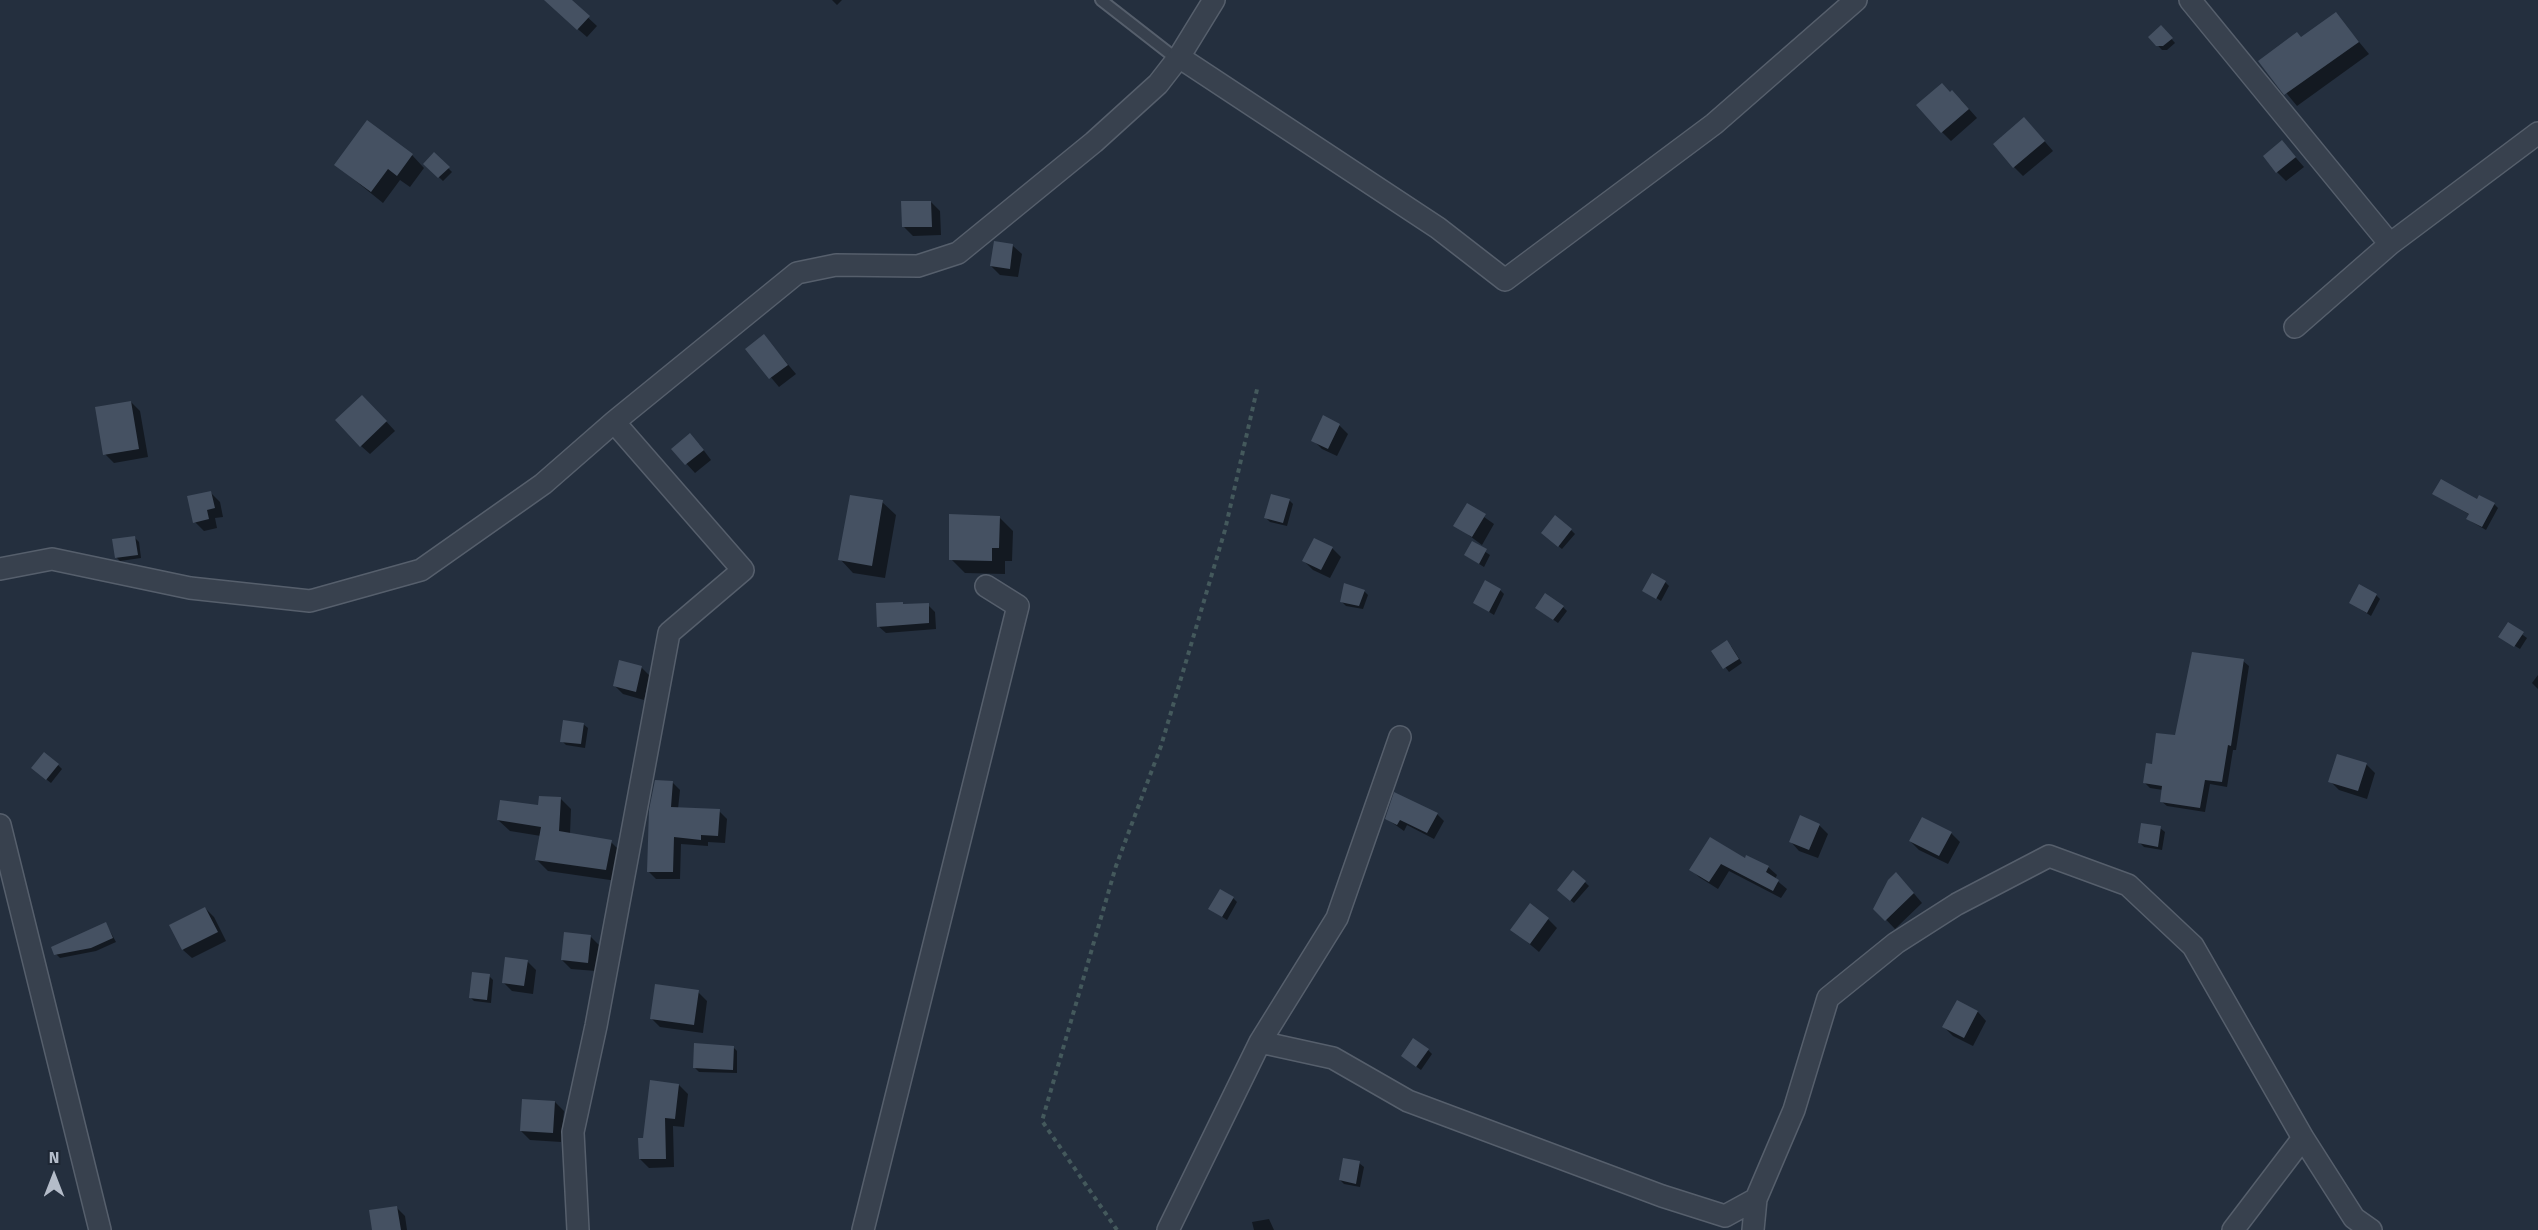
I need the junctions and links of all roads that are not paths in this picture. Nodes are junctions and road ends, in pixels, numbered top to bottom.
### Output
1 (1101, 0) edge
2 (1214, 0) edge
3 (1856, 0) edge
4 (2190, 0) edge
5 (1179, 57) junction
6 (2538, 133) edge
7 (2390, 244) junction
8 (2295, 327) dead end
9 (614, 422) junction
10 (0, 569) edge
11 (986, 586) dead end
12 (1400, 737) dead end
13 (0, 825) edge
14 (1260, 1042) junction
15 (2303, 1138) junction
16 (1756, 1198) junction
17 (100, 1230) edge
18 (578, 1230) edge
19 (863, 1230) edge
20 (1168, 1230) edge
21 (1753, 1230) edge
22 (2232, 1230) edge
23 (2371, 1230) edge

1 - 5 lane
2 - 5 street
3 - 5 street
4 - 7 street
5 - 9 street
6 - 7 street
7 - 8 street
9 - 10 street
9 - 18 street
11 - 19 street
12 - 14 street
13 - 17 street
14 - 16 street
14 - 20 street
15 - 16 street
15 - 22 street
15 - 23 street
16 - 21 street

